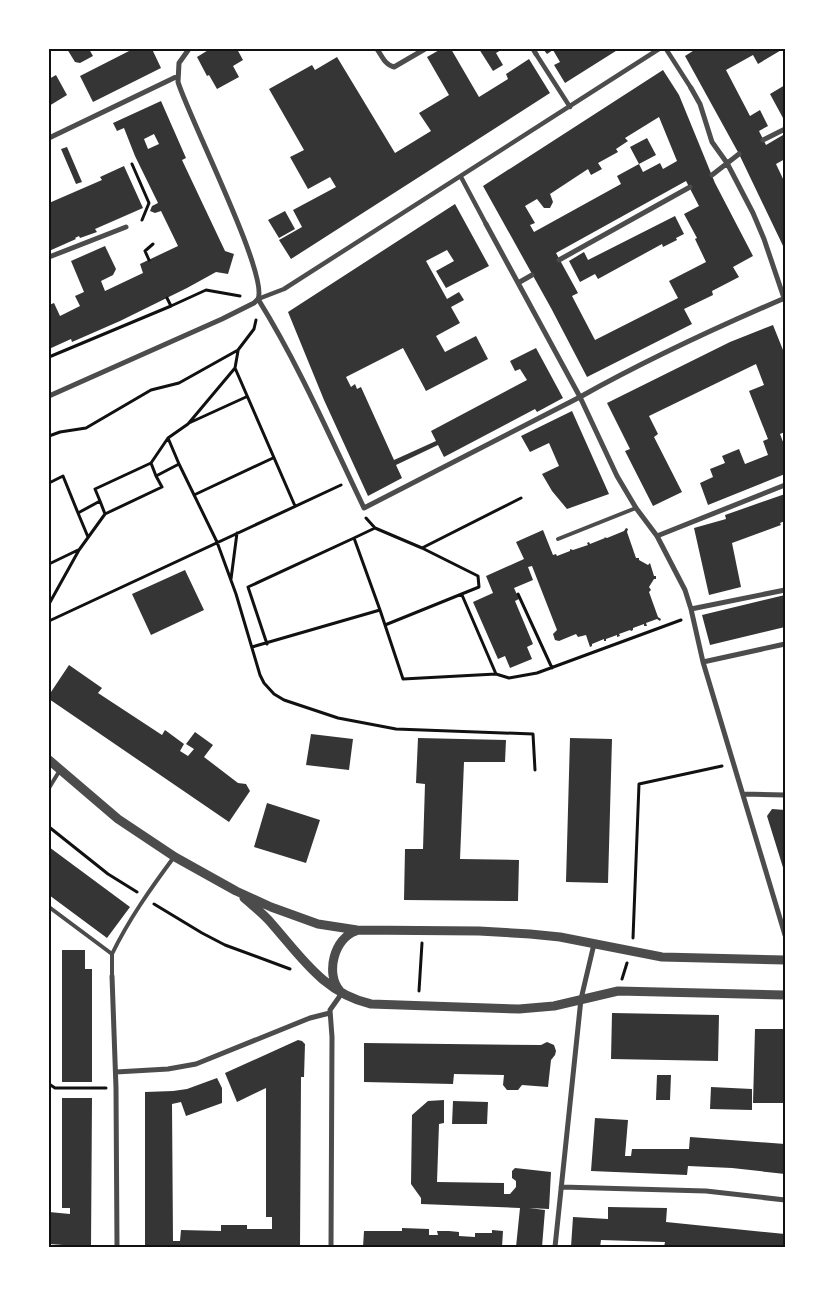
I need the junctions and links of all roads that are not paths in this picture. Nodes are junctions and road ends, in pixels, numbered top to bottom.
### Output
1 (189, 49) edge
2 (377, 49) edge
3 (425, 49) edge
4 (660, 49) edge
5 (666, 49) edge
6 (534, 51) edge
7 (178, 76) junction
8 (691, 88) joint
9 (570, 107) junction
10 (785, 128) edge
11 (49, 138) edge
12 (764, 140) dead end
13 (739, 154) dead end
14 (727, 163) junction
15 (712, 175) dead end
16 (460, 177) junction
17 (690, 187) dead end
18 (486, 224) joint
19 (126, 227) dead end
20 (49, 257) edge
21 (560, 260) dead end
22 (532, 275) dead end
23 (518, 283) junction
24 (258, 299) junction
25 (785, 299) edge
26 (49, 396) edge
27 (580, 397) junction
28 (785, 485) edge
29 (636, 508) junction
30 (657, 536) junction
31 (558, 539) dead end
32 (785, 590) edge
33 (691, 609) junction
34 (785, 644) edge
35 (703, 662) junction
36 (49, 760) edge
37 (60, 770) junction
38 (49, 788) edge
39 (743, 794) junction
40 (785, 795) edge
41 (175, 857) junction
42 (236, 891) junction
43 (49, 907) edge
44 (357, 930) junction
45 (785, 935) edge
46 (594, 944) junction
47 (112, 954) junction
48 (785, 960) edge
49 (112, 976) joint
50 (342, 993) junction
51 (785, 994) edge
52 (581, 999) junction
53 (330, 1013) junction
54 (116, 1072) junction
55 (561, 1187) junction
56 (785, 1200) edge
57 (117, 1247) edge
58 (331, 1247) edge
59 (555, 1247) edge

1 - 7 street
2 - 3 street
4 - 9 street
5 - 8 street
6 - 9 street
7 - 11 street
7 - 24 street
8 - 14 street
9 - 16 street
10 - 12 street
13 - 14 street
14 - 15 street
14 - 25 street
16 - 18 street
16 - 24 street
17 - 21 street
18 - 23 street
19 - 20 street
22 - 23 street
23 - 27 street
24 - 26 street
24 - 27 street
25 - 27 street
27 - 29 street
28 - 30 street
29 - 30 street
29 - 31 lane
30 - 33 street
32 - 33 street
33 - 35 street
34 - 35 street
35 - 39 street
36 - 37 street
37 - 38 lane
37 - 41 street
39 - 40 street
39 - 45 street
41 - 42 street
41 - 47 lane
42 - 44 street
42 - 50 street
43 - 47 lane
44 - 46 street
44 - 50 street
46 - 48 street
46 - 52 street
47 - 49 lane
49 - 54 street
50 - 52 street
50 - 53 street
51 - 52 street
52 - 55 street
53 - 54 street
53 - 58 street
54 - 57 street
55 - 56 street
55 - 59 street

